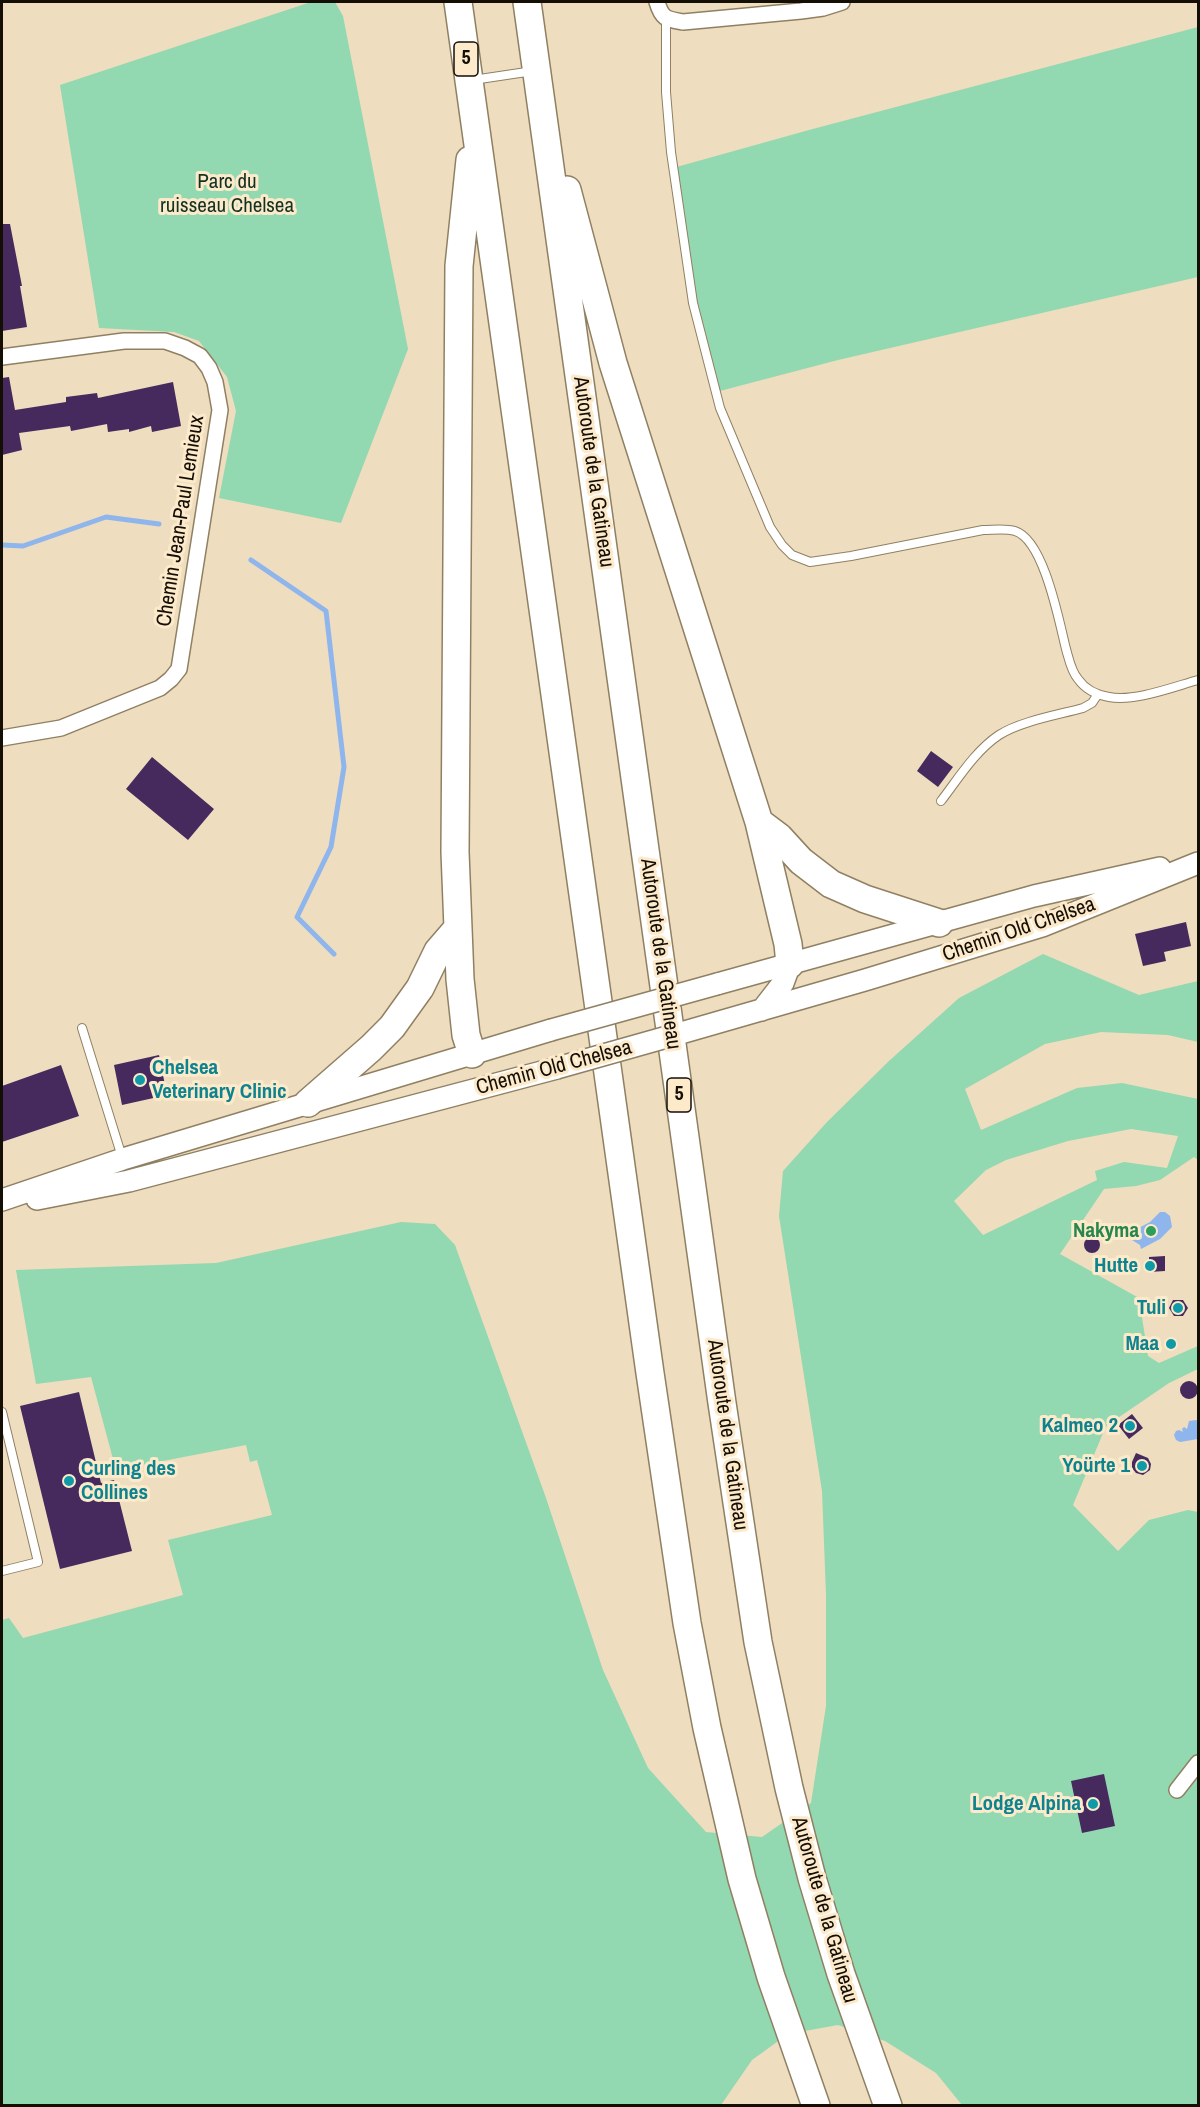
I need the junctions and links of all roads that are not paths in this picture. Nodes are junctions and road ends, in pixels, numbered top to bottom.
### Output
1 (458, 2) edge
2 (527, 2) edge
3 (657, 2) edge
4 (842, 2) edge
5 (666, 19) junction
6 (537, 70) junction
7 (470, 81) junction
8 (474, 117) junction
9 (2, 357) edge
10 (1198, 680) edge
11 (1098, 694) junction
12 (2, 738) edge
13 (941, 801) dead end
14 (759, 822) junction
15 (1198, 861) edge
16 (939, 923) junction
17 (457, 929) junction
18 (790, 964) junction
19 (762, 1010) junction
20 (82, 1028) dead end
21 (472, 1054) junction
22 (496, 1084) junction
23 (308, 1103) junction
24 (123, 1159) junction
25 (2, 1200) edge
26 (2, 1207) edge
27 (2, 1412) edge
28 (2, 1571) edge
29 (1198, 1763) edge
30 (1177, 1790) dead end
31 (816, 2106) edge
32 (888, 2106) edge

1 - 7 highway, 5
2 - 6 highway, Autoroute de la Gatineau / 5
3 - 5 street
4 - 5 street
5 - 11 lane
6 - 7 lane
6 - 14 highway
6 - 32 highway, Autoroute de la Gatineau / 5
7 - 8 highway, 5
8 - 17 highway
8 - 31 highway, 5
9 - 12 street, Chemin Jean-Paul Lemieux
10 - 11 lane
11 - 13 lane
14 - 16 highway
14 - 18 highway
15 - 16 street, Chemin Old Chelsea
15 - 19 street, Chemin Old Chelsea
16 - 18 street, Chemin Old Chelsea
17 - 21 highway
17 - 23 highway
18 - 19 street
18 - 21 street, Chemin Old Chelsea, bridge
19 - 22 street, Chemin Old Chelsea, bridge
20 - 24 lane
21 - 22 street
21 - 23 street, Chemin Old Chelsea
22 - 26 street, Chemin Old Chelsea
23 - 24 street, Chemin Old Chelsea
24 - 25 street, Chemin Old Chelsea
27 - 28 lane
29 - 30 street

